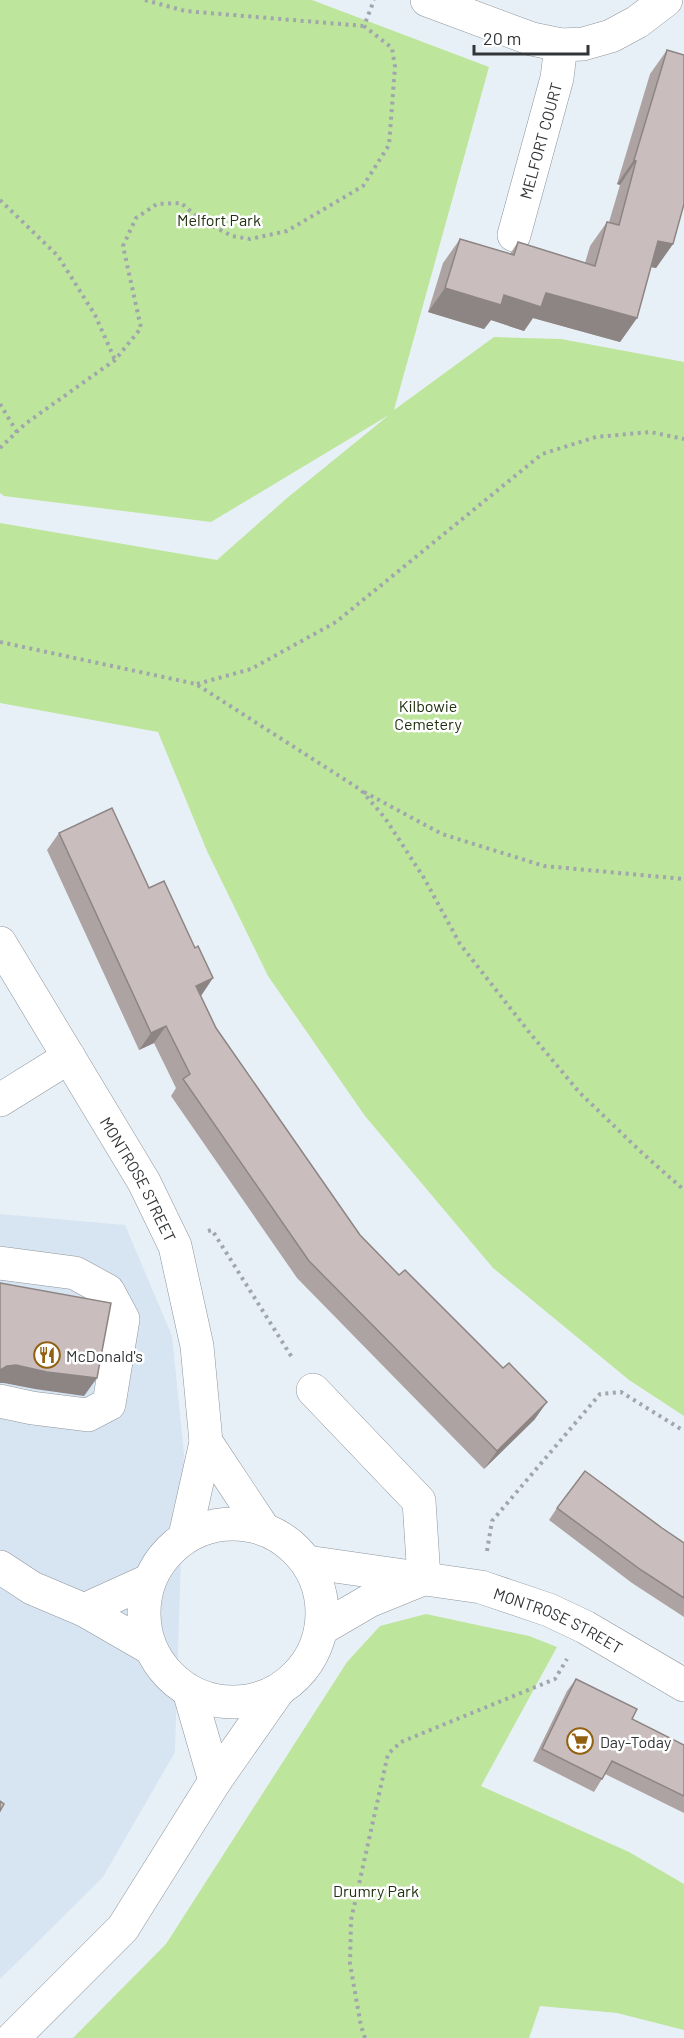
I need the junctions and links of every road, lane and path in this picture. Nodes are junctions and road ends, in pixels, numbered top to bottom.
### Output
1 (145, 0) edge
2 (374, 0) edge
3 (427, 0) edge
4 (666, 0) edge
5 (364, 26) junction
6 (561, 45) junction
7 (0, 201) edge
8 (513, 236) dead end
9 (115, 360) junction
10 (0, 404) edge
11 (17, 432) junction
12 (684, 439) edge
13 (0, 448) edge
14 (0, 642) edge
15 (196, 684) junction
16 (361, 790) junction
17 (684, 879) edge
18 (0, 943) edge
19 (69, 1057) junction
20 (0, 1100) edge
21 (684, 1190) edge
22 (175, 1246) junction
23 (0, 1263) edge
24 (313, 1390) joint
25 (0, 1401) edge
26 (684, 1431) edge
27 (206, 1442) junction
28 (263, 1528) junction
29 (185, 1536) junction
30 (307, 1562) junction
31 (0, 1567) edge
32 (424, 1578) junction
33 (148, 1581) junction
34 (481, 1587) junction
35 (84, 1610) junction
36 (585, 1627) junction
37 (321, 1629) junction
38 (150, 1648) junction
39 (684, 1685) edge
40 (189, 1691) junction
41 (278, 1691) junction
42 (215, 1781) junction
43 (13, 2038) edge
44 (365, 2038) edge

1 - 5 path
2 - 5 path
3 - 6 street
4 - 6 street
5 - 9 path
6 - 8 street, MELFORT COURT
7 - 9 path
9 - 11 path
10 - 11 path
11 - 13 path
12 - 15 path
14 - 15 path
15 - 16 path
16 - 17 path
16 - 21 path
18 - 19 street, MONTROSE STREET
19 - 20 street
19 - 22 street, MONTROSE STREET
22 - 24 path
22 - 27 street, MONTROSE STREET
23 - 25 street
24 - 32 street
26 - 34 path
27 - 28 street, MONTROSE STREET
27 - 29 street, MONTROSE STREET
28 - 29 street
28 - 30 street
29 - 33 street
30 - 32 street, MONTROSE STREET
30 - 37 street
31 - 35 street
32 - 34 street, MONTROSE STREET
32 - 37 street
33 - 35 street
33 - 38 street
34 - 36 street, MONTROSE STREET
35 - 38 street
36 - 39 street, MONTROSE STREET
36 - 44 path
37 - 41 street
38 - 40 street
40 - 41 street
40 - 42 street
41 - 42 street
42 - 43 street

